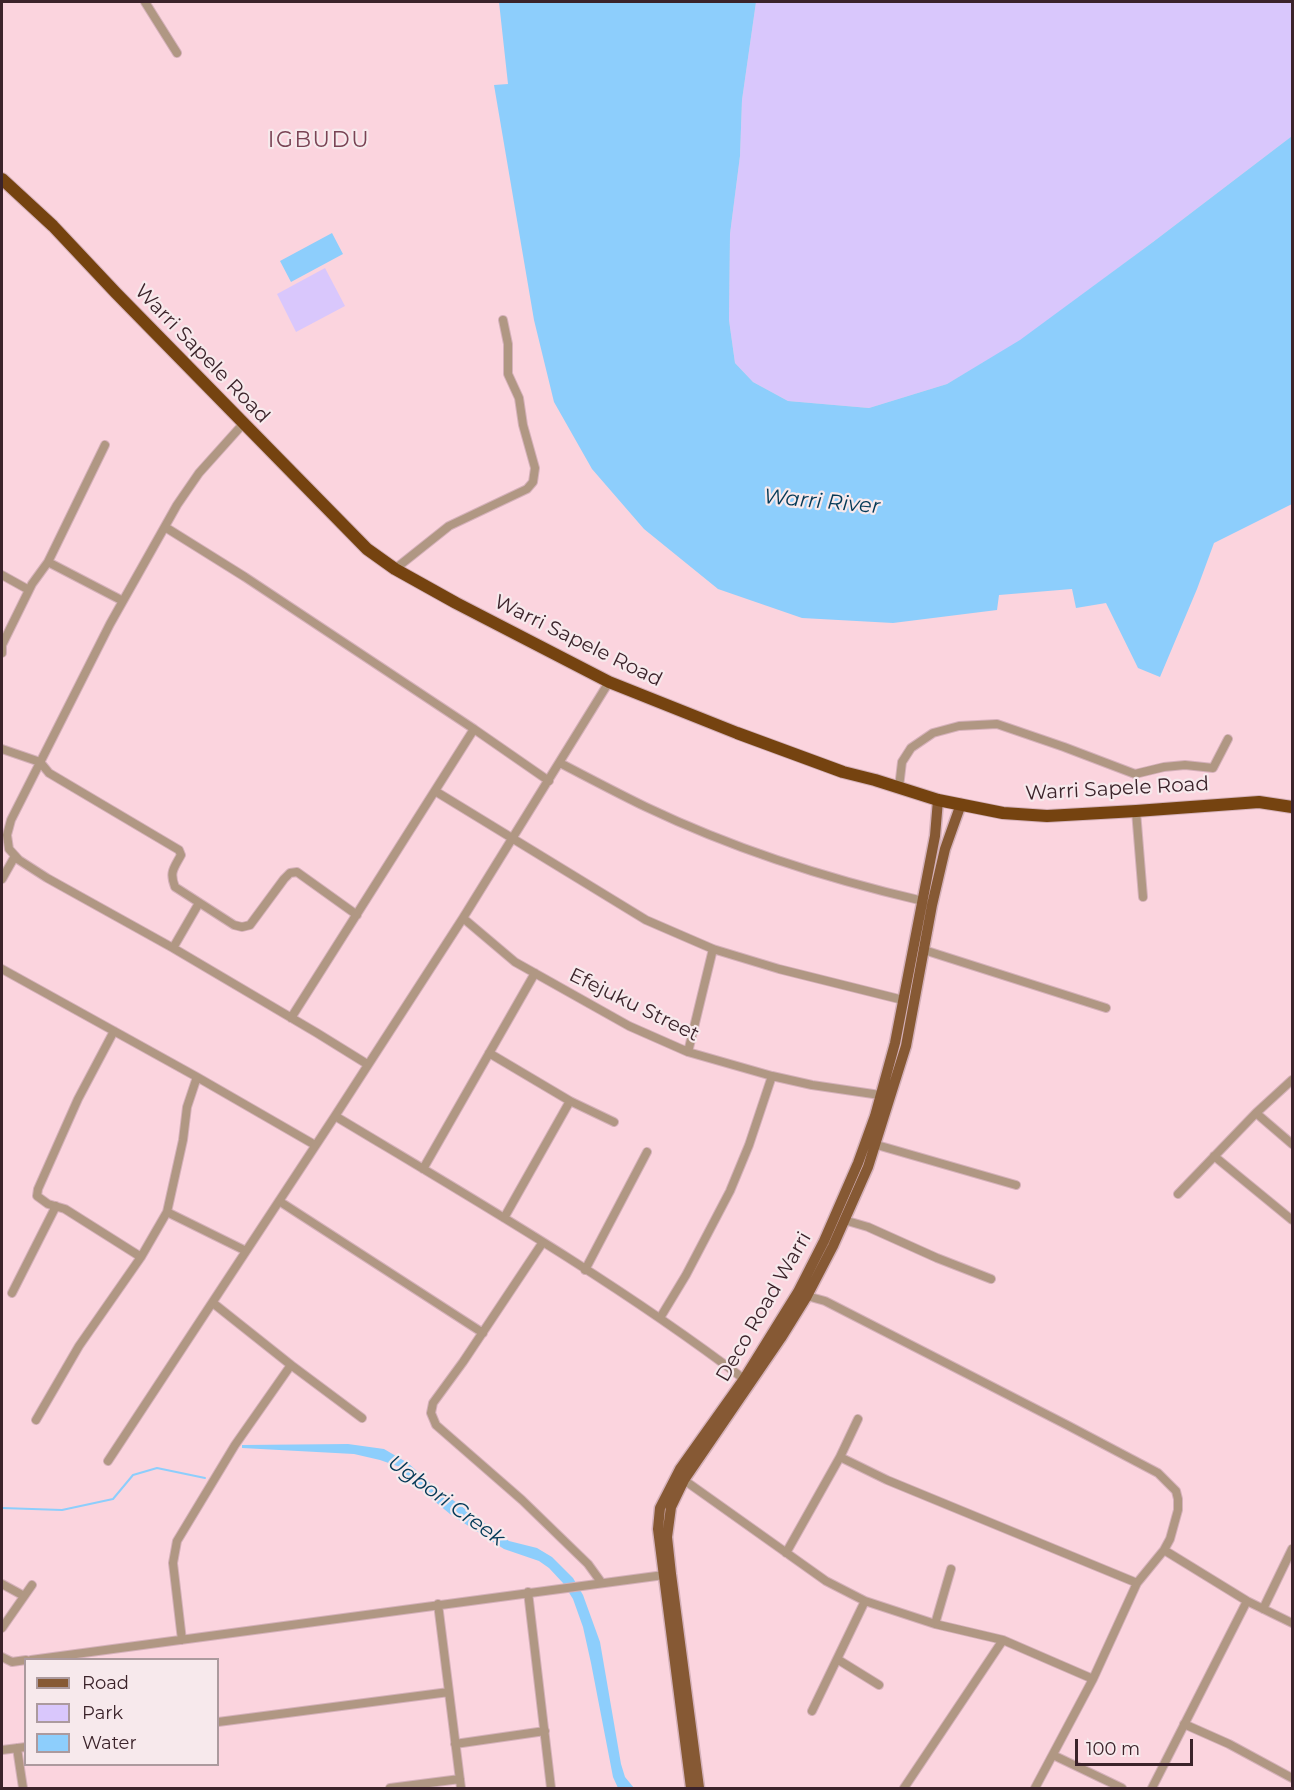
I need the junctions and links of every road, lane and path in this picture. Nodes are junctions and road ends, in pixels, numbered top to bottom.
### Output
1 (145, 2) edge
2 (177, 53) dead end
3 (2, 179) edge
4 (502, 320) dead end
5 (243, 424) junction
6 (105, 445) dead end
7 (165, 527) junction
8 (48, 562) junction
9 (395, 569) junction
10 (2, 575) edge
11 (29, 590) junction
12 (123, 601) junction
13 (2, 653) edge
14 (609, 682) junction
15 (474, 729) junction
16 (1228, 739) dead end
17 (2, 749) edge
18 (40, 762) junction
19 (560, 763) junction
20 (549, 781) junction
21 (899, 787) junction
22 (435, 791) junction
23 (938, 800) junction
24 (961, 804) junction
25 (1291, 805) edge
26 (1136, 812) junction
27 (513, 839) junction
28 (15, 856) junction
29 (2, 879) edge
30 (1143, 897) dead end
31 (923, 901) junction
32 (199, 903) junction
33 (357, 915) junction
34 (463, 918) junction
35 (173, 948) junction
36 (713, 949) junction
37 (924, 950) junction
38 (2, 969) edge
39 (535, 973) junction
40 (903, 1000) junction
41 (1106, 1008) dead end
42 (291, 1018) junction
43 (114, 1031) junction
44 (688, 1052) junction
45 (489, 1053) junction
46 (367, 1064) junction
47 (772, 1076) junction
48 (197, 1077) junction
49 (1293, 1080) edge
50 (880, 1095) junction
51 (570, 1101) junction
52 (1256, 1113) junction
53 (335, 1116) junction
54 (614, 1122) dead end
55 (870, 1143) junction
56 (1293, 1144) edge
57 (315, 1145) junction
58 (646, 1152) dead end
59 (1214, 1156) junction
60 (423, 1169) junction
61 (1016, 1185) dead end
62 (1178, 1194) dead end
63 (279, 1201) junction
64 (56, 1206) junction
65 (167, 1212) junction
66 (504, 1218) junction
67 (844, 1220) junction
68 (1293, 1220) edge
69 (543, 1242) junction
70 (246, 1251) junction
71 (141, 1257) junction
72 (585, 1270) junction
73 (991, 1279) dead end
74 (12, 1293) dead end
75 (807, 1296) junction
76 (213, 1303) junction
77 (660, 1318) junction
78 (483, 1333) junction
79 (291, 1365) junction
80 (744, 1379) junction
81 (362, 1418) dead end
82 (858, 1419) dead end
83 (36, 1420) dead end
84 (840, 1457) junction
85 (108, 1461) dead end
86 (684, 1480) junction
87 (1293, 1549) edge
88 (1164, 1550) junction
89 (786, 1553) junction
90 (951, 1569) dead end
91 (664, 1575) junction
92 (601, 1582) junction
93 (1137, 1583) junction
94 (2, 1584) edge
95 (32, 1585) dead end
96 (528, 1592) junction
97 (24, 1596) junction
98 (865, 1601) junction
99 (1248, 1601) junction
100 (438, 1604) junction
101 (1263, 1609) junction
102 (1293, 1623) edge
103 (935, 1624) junction
104 (2, 1628) edge
105 (182, 1640) junction
106 (1003, 1640) junction
107 (2, 1657) edge
108 (39, 1658) edge
109 (837, 1659) junction
110 (24, 1660) edge
111 (1093, 1680) junction
112 (879, 1685) dead end
113 (449, 1692) junction
114 (812, 1711) dead end
115 (219, 1722) edge
116 (1184, 1724) junction
117 (545, 1731) junction
118 (455, 1744) junction
119 (21, 1748) edge
120 (2, 1750) edge
121 (1053, 1755) junction
122 (1293, 1778) edge
123 (460, 1779) junction
124 (23, 1788) edge
125 (390, 1788) edge
126 (461, 1788) edge
127 (551, 1788) edge
128 (691, 1788) edge
129 (699, 1788) edge
130 (904, 1788) edge
131 (1035, 1788) edge
132 (1122, 1788) edge
133 (1152, 1788) edge

1 - 2 street
3 - 5 highway, Warri Sapele Road
4 - 9 street
5 - 7 street
5 - 9 highway, Warri Sapele Road
6 - 8 street
7 - 12 street
7 - 15 street
8 - 11 street
8 - 12 street
9 - 14 highway, Warri Sapele Road
10 - 11 street
11 - 13 street
12 - 18 street
14 - 19 street
14 - 21 highway, Warri Sapele Road
15 - 20 street
15 - 22 street
16 - 21 street
17 - 18 street
18 - 28 street
18 - 32 street
19 - 20 street
19 - 31 street
20 - 27 street
21 - 23 highway, Warri Sapele Road
22 - 27 street
22 - 33 street
23 - 24 highway, Warri Sapele Road
23 - 31 main road, Deco Road Warri
24 - 26 highway, Warri Sapele Road
24 - 37 main road, Deco Road Warri
25 - 26 highway, Warri Sapele Road
26 - 30 street
27 - 34 street
27 - 36 street
28 - 29 street
28 - 35 street
31 - 40 main road, Deco Road Warri
32 - 33 street
32 - 35 street
33 - 42 street
34 - 39 street, Efejuku Street
34 - 46 street
35 - 42 street
36 - 40 street
36 - 44 street
37 - 41 street
37 - 55 main road, Deco Road Warri
38 - 43 street
39 - 44 street, Efejuku Street
39 - 45 street
40 - 50 main road, Deco Road Warri
42 - 46 street
43 - 48 street
43 - 64 street
44 - 47 street, Efejuku Street
45 - 51 street
45 - 60 street
46 - 53 street
47 - 50 street, Efejuku Street
47 - 77 street
48 - 57 street
48 - 65 street
49 - 52 street
50 - 55 main road, Deco Road Warri
51 - 54 street
51 - 66 street
52 - 56 street
52 - 59 street
53 - 57 street
53 - 60 street
55 - 61 street
55 - 67 main road, Deco Road Warri
55 - 80 main road, Deco Road Warri
57 - 63 street
58 - 72 street
59 - 62 street
59 - 68 street
60 - 66 street
63 - 70 street
63 - 78 street
64 - 71 street
64 - 74 street
65 - 70 street
65 - 71 street
66 - 69 street
67 - 73 street
67 - 75 main road, Deco Road Warri
69 - 72 street
69 - 78 street
70 - 76 street
71 - 83 street
72 - 77 street
75 - 86 main road, Deco Road Warri
75 - 88 street
76 - 79 street
76 - 85 street
77 - 80 street
78 - 92 street
79 - 81 street
79 - 105 street
80 - 91 main road, Deco Road Warri
82 - 84 street
84 - 89 street
84 - 93 street
86 - 89 street
86 - 129 main road, Deco Road Warri
87 - 101 street
88 - 93 street
88 - 99 street
89 - 98 street
90 - 103 street
91 - 92 street
91 - 128 main road, Deco Road Warri
92 - 96 street
93 - 111 street
94 - 97 street
95 - 97 street
96 - 100 street
96 - 117 street
97 - 104 street
98 - 103 street
98 - 109 street
99 - 101 street
99 - 116 street
100 - 105 street
100 - 113 street
101 - 102 street
103 - 106 street
105 - 108 street
106 - 111 street
106 - 130 street
107 - 110 street
109 - 112 street
109 - 114 street
111 - 121 street
113 - 115 street
113 - 118 street
116 - 122 street
116 - 133 street
117 - 118 street
117 - 127 street
118 - 123 street
119 - 120 street
119 - 124 street
121 - 131 street
121 - 132 street
123 - 125 street
123 - 126 street

